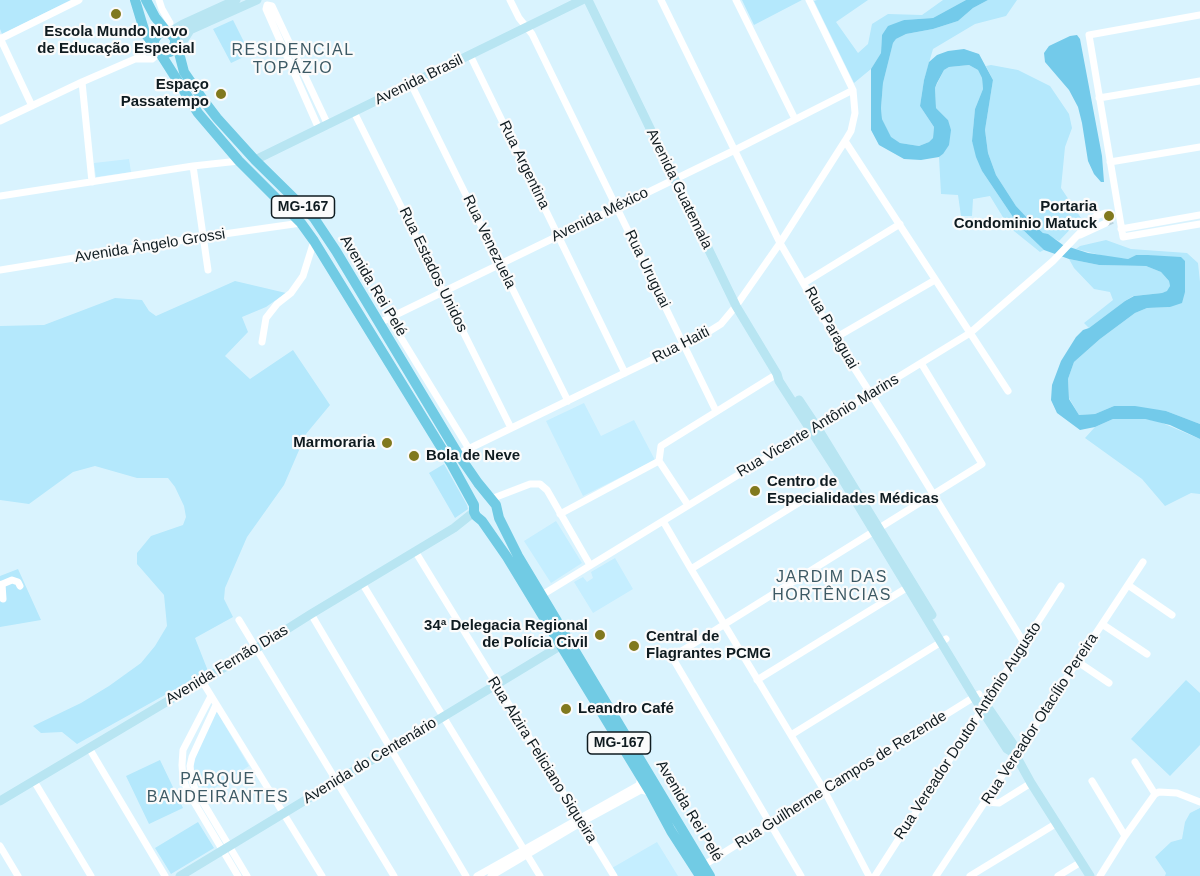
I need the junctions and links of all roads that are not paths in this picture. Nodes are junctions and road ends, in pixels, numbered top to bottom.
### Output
1 (79, 0) edge
2 (135, 0) edge
3 (146, 0) edge
4 (159, 0) edge
5 (236, 0) edge
6 (257, 0) edge
7 (510, 0) edge
8 (582, 0) edge
9 (588, 0) edge
10 (661, 0) edge
11 (736, 0) edge
12 (809, 0) edge
13 (245, 3) edge
14 (1200, 15) edge
15 (526, 27) junction
16 (168, 33) junction
17 (0, 38) edge
18 (175, 48) junction
19 (156, 49) junction
20 (470, 55) junction
21 (298, 58) junction
22 (289, 62) junction
23 (1200, 81) edge
24 (82, 82) junction
25 (411, 84) junction
26 (853, 90) junction
27 (1099, 98) junction
28 (32, 106) junction
29 (354, 112) junction
30 (795, 119) junction
31 (0, 121) edge
32 (324, 127) junction
33 (845, 141) junction
34 (1200, 147) edge
35 (735, 150) junction
36 (255, 160) junction
37 (239, 161) junction
38 (1110, 162) junction
39 (193, 166) junction
40 (674, 179) junction
41 (92, 182) junction
42 (0, 196) edge
43 (617, 207) junction
44 (1200, 215) edge
45 (1112, 216) junction
46 (301, 223) junction
47 (900, 224) junction
48 (1200, 224) edge
49 (1122, 233) junction
50 (558, 236) junction
51 (203, 237) junction
52 (1076, 238) junction
53 (314, 241) junction
54 (780, 243) junction
55 (500, 264) junction
56 (0, 270) edge
57 (208, 270) dead end
58 (935, 279) junction
59 (804, 283) junction
60 (444, 291) junction
61 (736, 306) junction
62 (384, 320) junction
63 (970, 333) junction
64 (835, 338) junction
65 (262, 342) dead end
66 (684, 345) junction
67 (921, 363) junction
68 (625, 373) junction
69 (777, 374) junction
70 (1008, 391) dead end
71 (870, 394) junction
72 (568, 401) junction
73 (716, 411) junction
74 (511, 428) junction
75 (814, 429) junction
76 (469, 448) junction
77 (458, 454) junction
78 (659, 461) junction
79 (843, 475) junction
80 (933, 495) junction
81 (494, 503) junction
82 (688, 505) junction
83 (477, 514) junction
84 (561, 514) junction
85 (663, 521) junction
86 (877, 530) junction
87 (415, 551) junction
88 (1143, 562) dead end
89 (590, 565) junction
90 (691, 569) junction
91 (362, 583) junction
92 (1, 585) edge
93 (1128, 585) junction
94 (20, 586) dead end
95 (1060, 586) dead end
96 (908, 587) junction
97 (542, 595) junction
98 (3, 599) dead end
99 (311, 614) junction
100 (1172, 615) dead end
101 (239, 620) dead end
102 (724, 624) junction
103 (1102, 624) junction
104 (944, 641) junction
105 (1024, 643) junction
106 (560, 646) junction
107 (257, 648) junction
108 (1147, 654) dead end
109 (1078, 662) junction
110 (757, 680) junction
111 (202, 681) junction
112 (1109, 683) dead end
113 (496, 685) junction
114 (977, 695) junction
115 (211, 696) junction
116 (216, 705) junction
117 (984, 707) junction
118 (443, 717) junction
119 (791, 735) junction
120 (89, 748) junction
121 (391, 748) junction
122 (1015, 754) junction
123 (1135, 762) dead end
124 (641, 778) junction
125 (34, 781) junction
126 (337, 781) junction
127 (1092, 781) dead end
128 (1031, 783) junction
129 (824, 790) junction
130 (650, 792) junction
131 (1157, 793) junction
132 (0, 801) edge
133 (986, 802) junction
134 (1200, 802) edge
135 (284, 813) junction
136 (581, 820) junction
137 (1057, 823) junction
138 (770, 824) junction
139 (1125, 836) junction
140 (0, 846) edge
141 (226, 848) junction
142 (526, 852) junction
143 (1081, 862) junction
144 (702, 871) edge
145 (18, 876) edge
146 (91, 876) edge
147 (165, 876) edge
148 (180, 876) edge
149 (238, 876) edge
150 (247, 876) edge
151 (322, 876) edge
152 (394, 876) edge
153 (466, 876) edge
154 (477, 876) edge
155 (491, 876) edge
156 (540, 876) edge
157 (614, 876) edge
158 (710, 876) edge
159 (801, 876) edge
160 (869, 876) edge
161 (875, 876) edge
162 (936, 876) edge
163 (970, 876) edge
164 (1058, 876) edge
165 (1090, 876) edge
166 (1100, 876) edge

1 - 17 street
2 - 19 main road, Avenida Rei Pelé / MG-167
3 - 16 main road, Avenida Rei Pelé
4 - 16 street
5 - 16 street
6 - 13 street
7 - 15 street, Rua Uruguai
8 - 15 street, Avenida Brasil
9 - 40 street, Avenida Guatemala
10 - 35 street, Rua Paraguai
11 - 30 street
12 - 26 street
13 - 18 street
14 - 27 street
15 - 20 street, Avenida Brasil
15 - 43 street, Rua Uruguai
16 - 18 main road, Avenida Rei Pelé
16 - 19 main road
17 - 28 street
18 - 19 main road
18 - 36 main road, Avenida Rei Pelé / MG-167
19 - 24 street
19 - 37 main road, Avenida Rei Pelé / MG-167
20 - 25 street, Avenida Brasil
20 - 50 street, Rua Argentina
21 - 22 street
21 - 22 street
21 - 32 street
22 - 32 street
23 - 27 street
24 - 28 street
24 - 41 street
25 - 29 street, Avenida Brasil
25 - 55 street, Rua Venezuela
26 - 30 street, Avenida México
26 - 33 street, Rua Haiti
27 - 38 street
28 - 31 street
29 - 32 street, Avenida Brasil
29 - 60 street, Rua Estados Unidos
30 - 35 street, Avenida México
32 - 36 street, Avenida Brasil
33 - 47 street
33 - 54 street, Rua Haiti
34 - 38 street
35 - 40 street, Avenida México
35 - 54 street, Rua Paraguai
36 - 62 main road, Avenida Rei Pelé / MG-167
37 - 39 street
37 - 46 main road, Avenida Rei Pelé / MG-167
38 - 45 street
39 - 41 street
39 - 51 street
40 - 43 street, Avenida México
40 - 61 street, Avenida Guatemala
41 - 42 street
43 - 50 street, Avenida México
43 - 66 street, Rua Uruguai
44 - 49 street
45 - 49 street
45 - 52 street, Rua Vicente Antônio Marins
45 - 52 street, Rua Vicente Antônio Marins
46 - 51 street, Avenida Ângelo Grossi
46 - 53 main road, Avenida Rei Pelé / MG-167
47 - 58 street
47 - 59 street
48 - 49 street
50 - 55 street, Avenida México
50 - 68 street, Rua Argentina
51 - 56 street, Avenida Ângelo Grossi
51 - 57 street
52 - 63 street, Rua Vicente Antônio Marins
53 - 65 street
53 - 83 main road, Avenida Rei Pelé / MG-167
54 - 59 street, Rua Paraguai
54 - 61 street, Rua Haiti
55 - 60 street, Avenida México
55 - 72 street, Rua Venezuela
58 - 63 street
58 - 64 street
59 - 64 street, Rua Paraguai
60 - 62 street, Avenida México
60 - 74 street, Rua Estados Unidos
61 - 66 street, Rua Haiti
61 - 69 street, Avenida Guatemala
62 - 76 street
62 - 77 main road, Avenida Rei Pelé / MG-167
63 - 67 street, Rua Vicente Antônio Marins
63 - 70 street
64 - 71 street, Rua Paraguai
66 - 68 street, Rua Haiti
66 - 73 street, Rua Uruguai
67 - 71 street, Rua Vicente Antônio Marins
67 - 80 street
68 - 72 street, Rua Haiti
69 - 73 street
69 - 75 street, Avenida Guatemala
71 - 75 street, Rua Vicente Antônio Marins
71 - 80 street, Rua Paraguai
72 - 74 street, Rua Haiti
73 - 78 street
74 - 76 street, Rua Haiti
75 - 79 street, Avenida Guatemala
75 - 82 street, Rua Vicente Antônio Marins
76 - 77 street, Rua Haiti
77 - 81 main road, Avenida Rei Pelé / MG-167
78 - 82 street
78 - 84 street
79 - 86 street, Avenida Guatemala
79 - 90 street
80 - 86 street
80 - 105 street, Rua Paraguai
81 - 83 main road
81 - 83 main road
81 - 84 street
81 - 97 main road, Avenida Rei Pelé / MG-167
82 - 85 street, Rua Vicente Antônio Marins
83 - 87 street, Avenida Fernão Dias
83 - 106 main road, Avenida Rei Pelé / MG-167
84 - 89 street
85 - 89 street, Rua Vicente Antônio Marins
85 - 90 street
86 - 96 street
86 - 102 street
86 - 104 street
87 - 91 street, Avenida Fernão Dias
87 - 113 street, Rua Alzira Feliciano Siqueira
88 - 93 street, Rua Vereador Otacílio Pereira
89 - 97 street, Rua Vicente Antônio Marins
90 - 102 street
91 - 99 street, Avenida Fernão Dias
91 - 118 street
92 - 94 street
92 - 98 street
93 - 100 street
93 - 103 street, Rua Vereador Otacílio Pereira
95 - 105 street, Rua Vereador Doutor Antônio Augusto
96 - 104 street
96 - 110 street
97 - 144 main road, Avenida Rei Pelé / MG-167
99 - 107 street, Avenida Fernão Dias
99 - 121 street
101 - 107 street
102 - 110 street
102 - 138 street
103 - 108 street
103 - 109 street, Rua Vereador Otacílio Pereira
104 - 114 street
104 - 119 street
105 - 117 street, Rua Vereador Doutor Antônio Augusto
106 - 113 street, Avenida do Centenário
106 - 124 main road, Avenida Rei Pelé / MG-167
107 - 111 street, Avenida Fernão Dias
107 - 126 street
109 - 112 street
109 - 122 street, Rua Vereador Otacílio Pereira
110 - 119 street
111 - 115 street
111 - 120 street, Avenida Fernão Dias
113 - 118 street, Avenida do Centenário
113 - 136 street, Rua Alzira Feliciano Siqueira
114 - 117 street
114 - 129 street, Rua Guilherme Campos de Rezende
115 - 116 street
115 - 141 street
116 - 135 street
116 - 141 street
117 - 122 street
117 - 161 street, Rua Vereador Doutor Antônio Augusto
118 - 121 street, Avenida do Centenário
118 - 142 street
119 - 129 street
120 - 125 street, Avenida Fernão Dias
120 - 147 street
121 - 126 street, Avenida do Centenário
121 - 153 street
122 - 128 street
122 - 133 street, Rua Vereador Otacílio Pereira
123 - 131 street
124 - 130 main road, Avenida Rei Pelé / MG-167
124 - 136 street
125 - 132 street, Avenida Fernão Dias
125 - 146 street
126 - 135 street, Avenida do Centenário
126 - 152 street
127 - 139 street
128 - 133 street
128 - 137 street
129 - 138 street, Rua Guilherme Campos de Rezende
129 - 160 street
130 - 136 street
130 - 144 main road, Avenida Rei Pelé / MG-167
131 - 134 street
131 - 139 street
133 - 162 street, Rua Vereador Otacílio Pereira
135 - 141 street, Avenida do Centenário
135 - 151 street
136 - 142 street
136 - 157 street, Rua Alzira Feliciano Siqueira
137 - 143 street
137 - 163 street
138 - 144 street, Rua Guilherme Campos de Rezende
138 - 159 street
139 - 166 street
140 - 145 street
141 - 148 street, Avenida do Centenário
141 - 149 street
141 - 150 street
142 - 154 street
142 - 155 street
142 - 156 street
143 - 164 street
143 - 165 street
144 - 158 main road, Avenida Rei Pelé / MG-167

